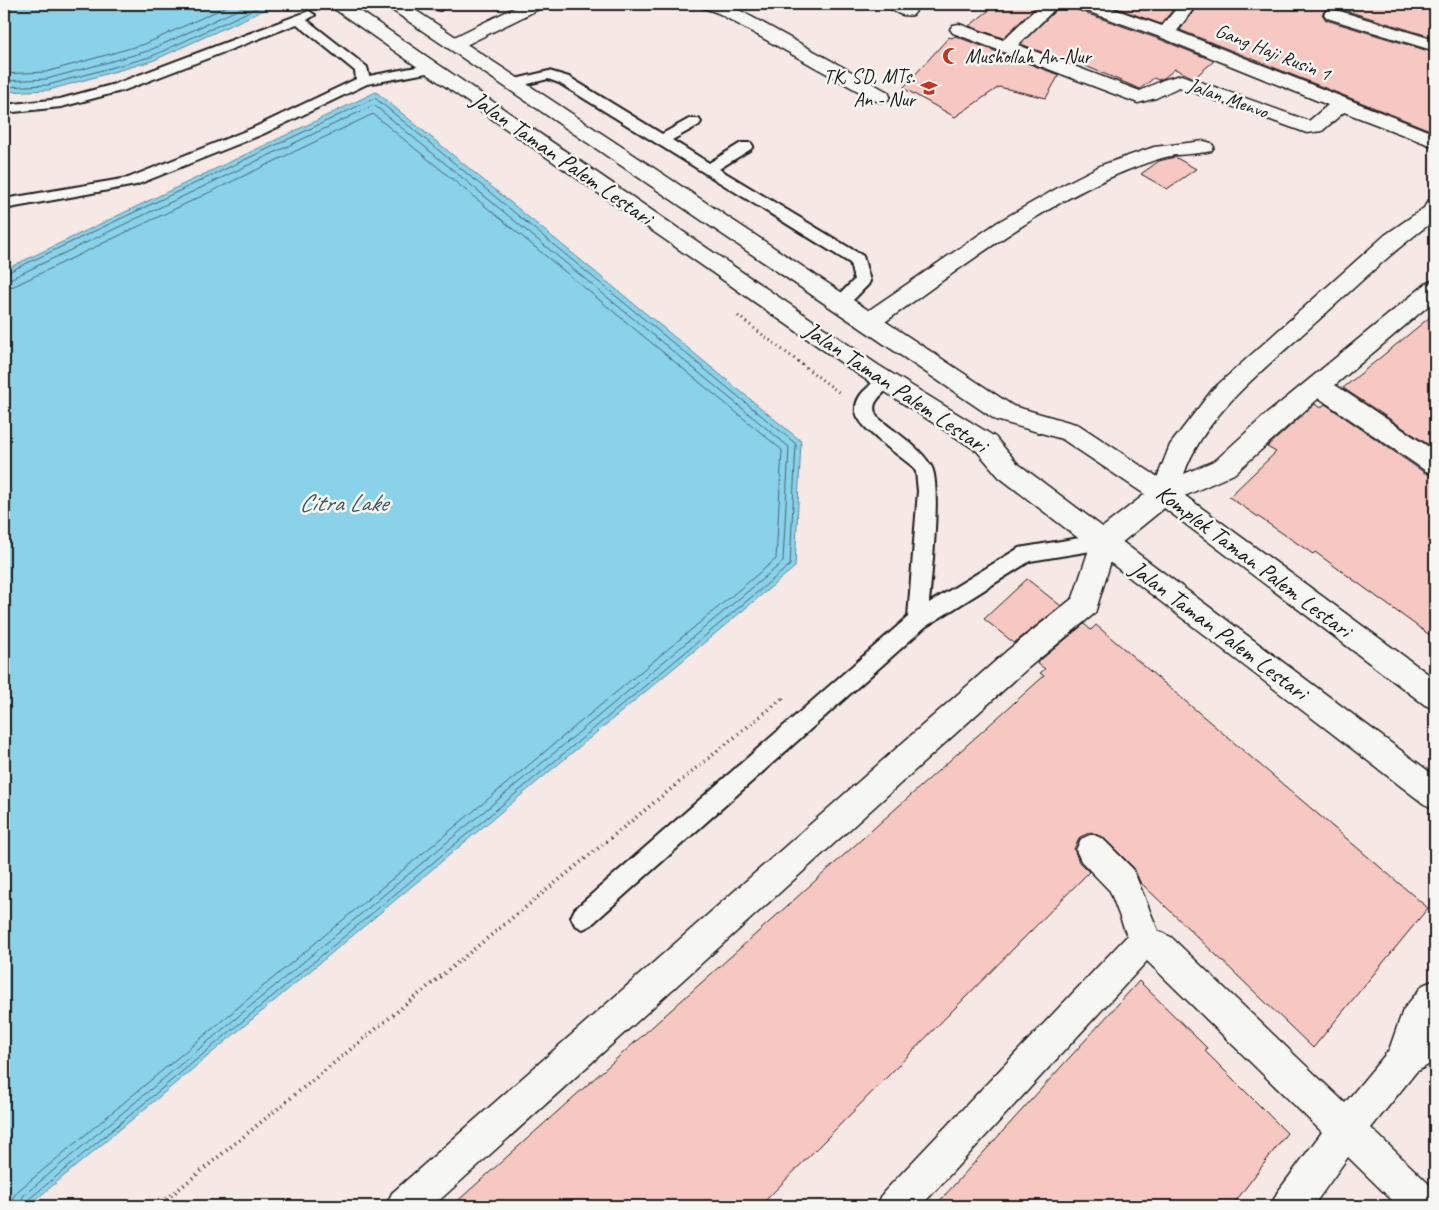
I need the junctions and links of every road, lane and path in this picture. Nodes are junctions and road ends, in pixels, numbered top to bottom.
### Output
1 (339, 4) edge
2 (513, 4) edge
3 (536, 4) edge
4 (710, 4) edge
5 (1051, 4) edge
6 (1084, 4) edge
7 (1189, 4) edge
8 (404, 5) edge
9 (1333, 14) dead end
10 (959, 29) dead end
11 (1166, 33) junction
12 (448, 40) junction
13 (1435, 46) edge
14 (1006, 47) junction
15 (414, 55) junction
16 (432, 68) junction
17 (362, 75) junction
18 (512, 84) junction
19 (881, 96) dead end
20 (1341, 104) junction
21 (4, 110) edge
22 (694, 122) dead end
23 (662, 140) junction
24 (1435, 141) edge
25 (746, 146) dead end
26 (1204, 147) dead end
27 (709, 169) junction
28 (4, 204) edge
29 (1435, 206) edge
30 (1435, 288) edge
31 (840, 302) junction
32 (870, 322) junction
33 (884, 381) junction
34 (1319, 386) junction
35 (1070, 432) joint
36 (1435, 464) edge
37 (1164, 494) junction
38 (1103, 542) junction
39 (918, 621) junction
40 (792, 690) dead end
41 (1435, 696) edge
42 (1435, 794) edge
43 (1092, 850) dead end
44 (584, 917) dead end
45 (1146, 943) junction
46 (1435, 997) edge
47 (1435, 1041) edge
48 (1404, 1060) junction
49 (1346, 1131) junction
50 (158, 1206) edge
51 (405, 1206) edge
52 (896, 1206) edge
53 (1290, 1206) edge
54 (1425, 1206) edge

1 - 15 street, Jalan Taman Palem Lestari
2 - 12 street
3 - 12 street
4 - 19 street
5 - 14 street
6 - 11 street
7 - 11 street, Gang Haji Rusin 1
8 - 12 street, Jalan Taman Palem Lestari
9 - 13 street
10 - 14 street, Jalan Menvo
11 - 20 street, Gang Haji Rusin 1
12 - 18 street, Jalan Taman Palem Lestari
14 - 20 street, Jalan Menvo
15 - 16 street, Jalan Taman Palem Lestari
15 - 17 lane
16 - 17 lane
16 - 33 street, Jalan Taman Palem Lestari
17 - 21 lane
17 - 28 lane
18 - 23 lane
18 - 31 street, Jalan Taman Palem Lestari
20 - 24 street
22 - 23 lane
23 - 27 lane
25 - 27 lane
26 - 32 street
27 - 31 lane
29 - 37 street
30 - 34 street
31 - 32 street, Jalan Taman Palem Lestari
32 - 35 street, Jalan Taman Palem Lestari
33 - 38 street, Jalan Taman Palem Lestari
33 - 39 lane
34 - 36 street
34 - 37 street
35 - 37 street, Komplek Taman Palem Lestari
37 - 38 street
37 - 41 street, Komplek Taman Palem Lestari
38 - 39 lane
38 - 42 street, Jalan Taman Palem Lestari
38 - 51 street
39 - 44 lane
40 - 50 path
43 - 45 street
45 - 49 street
45 - 52 street
46 - 48 street
47 - 48 street
48 - 49 street
49 - 53 street
49 - 54 street

